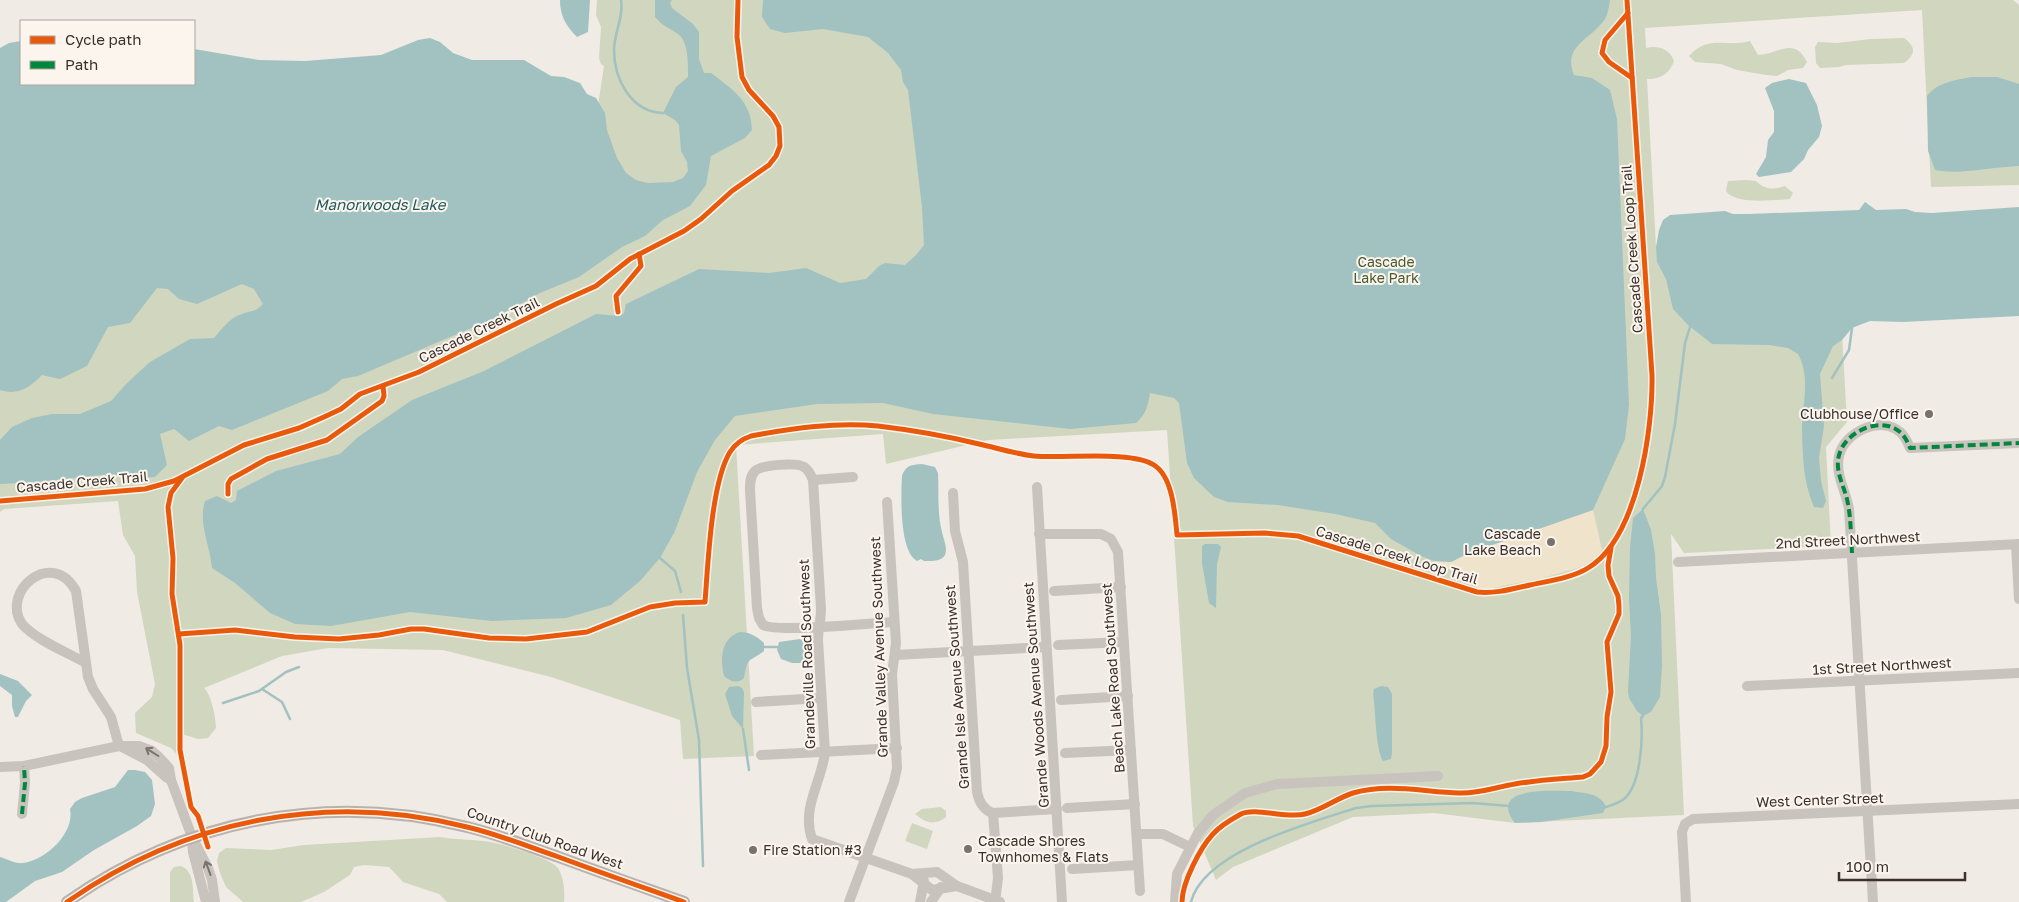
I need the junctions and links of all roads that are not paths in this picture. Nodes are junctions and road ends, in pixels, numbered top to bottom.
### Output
1 (2019, 443) edge
2 (853, 478) dead end
3 (813, 480) junction
4 (1037, 487) dead end
5 (953, 493) dead end
6 (887, 502) dead end
7 (1039, 534) junction
8 (2017, 544) edge
9 (1852, 553) junction
10 (1678, 562) dead end
11 (1121, 587) junction
12 (1054, 591) dead end
13 (2019, 599) edge
14 (894, 622) junction
15 (819, 626) junction
16 (1124, 642) junction
17 (1058, 645) dead end
18 (1046, 647) junction
19 (969, 651) junction
20 (895, 655) junction
21 (84, 662) junction
22 (2019, 673) edge
23 (1859, 682) junction
24 (1747, 686) dead end
25 (1128, 696) junction
26 (821, 698) junction
27 (1061, 700) dead end
28 (756, 702) dead end
29 (119, 746) junction
30 (897, 748) junction
31 (1131, 750) junction
32 (825, 752) junction
33 (1065, 753) dead end
34 (761, 755) dead end
35 (24, 766) junction
36 (0, 767) edge
37 (1438, 776) dead end
38 (1134, 804) junction
39 (2019, 804) edge
40 (1067, 808) dead end
41 (1056, 809) junction
42 (993, 812) junction
43 (1867, 812) junction
44 (22, 814) dead end
45 (1137, 834) junction
46 (192, 837) junction
47 (1190, 847) junction
48 (866, 857) junction
49 (1138, 865) junction
50 (1072, 869) dead end
51 (930, 871) junction
52 (912, 874) junction
53 (942, 874) junction
54 (925, 883) junction
55 (957, 886) junction
56 (940, 888) junction
57 (1140, 891) dead end
58 (997, 901) edge
59 (67, 902) edge
60 (206, 902) edge
61 (215, 902) edge
62 (684, 902) edge
63 (849, 902) edge
64 (920, 902) edge
65 (931, 902) edge
66 (1062, 902) edge
67 (1175, 902) edge
68 (1686, 902) edge
69 (1873, 902) edge

1 - 9 street
2 - 3 street
3 - 15 street, Grandeville Road Southwest
3 - 15 street
4 - 7 street, Grande Woods Avenue Southwest
5 - 19 street, Grande Isle Avenue Southwest
6 - 14 street, Grande Valley Avenue Southwest
7 - 11 street, Beach Lake Road Southwest
7 - 18 street, Grande Woods Avenue Southwest
8 - 9 street, 2nd Street Northwest
8 - 13 street
9 - 10 street, 2nd Street Northwest
9 - 23 street
11 - 12 street
11 - 16 street, Beach Lake Road Southwest
14 - 15 street
14 - 20 street, Grande Valley Avenue Southwest
15 - 26 street, Grandeville Road Southwest
16 - 17 street
16 - 25 street, Beach Lake Road Southwest
18 - 19 street
18 - 41 street, Grande Woods Avenue Southwest
19 - 20 street
19 - 42 street, Grande Isle Avenue Southwest
20 - 30 street, Grande Valley Avenue Southwest
21 - 21 street
21 - 29 street
22 - 23 street, 1st Street Northwest
23 - 24 street, 1st Street Northwest
23 - 43 street
25 - 27 street
25 - 31 street, Beach Lake Road Southwest
26 - 28 street
26 - 32 street, Grandeville Road Southwest
29 - 35 street
29 - 46 street
30 - 32 street
30 - 48 street, Grande Valley Avenue Southwest
31 - 33 street
31 - 38 street, Beach Lake Road Southwest
32 - 34 street
32 - 48 street, Grandeville Road Southwest
35 - 36 street
35 - 44 street
37 - 47 street
38 - 40 street
38 - 45 street, Beach Lake Road Southwest
39 - 43 street, West Center Street
41 - 42 street
41 - 66 street, Grande Woods Avenue Southwest
42 - 58 street
43 - 68 street, West Center Street
43 - 69 street
45 - 47 street
45 - 49 street, Beach Lake Road Southwest
46 - 59 main road, Country Club Road West
46 - 60 street
61 -> 46 street
46 - 62 main road, Country Club Road West
47 - 67 street
48 - 52 street, Grandeville Road Southwest
48 - 63 street, Grande Valley Avenue Southwest
49 - 50 street
49 - 57 street, Beach Lake Road Southwest
51 - 52 street, Grandeville Road Southwest
51 - 53 street, Grandeville Road Southwest
51 - 54 street
52 - 54 street, Grandeville Road Southwest
53 - 55 street, Grandeville Road Southwest
53 - 56 street
54 - 56 street, Grandeville Road Southwest
54 - 64 street
55 - 56 street, Grandeville Road Southwest
55 - 58 street, Grandeville Road Southwest
56 - 65 street

